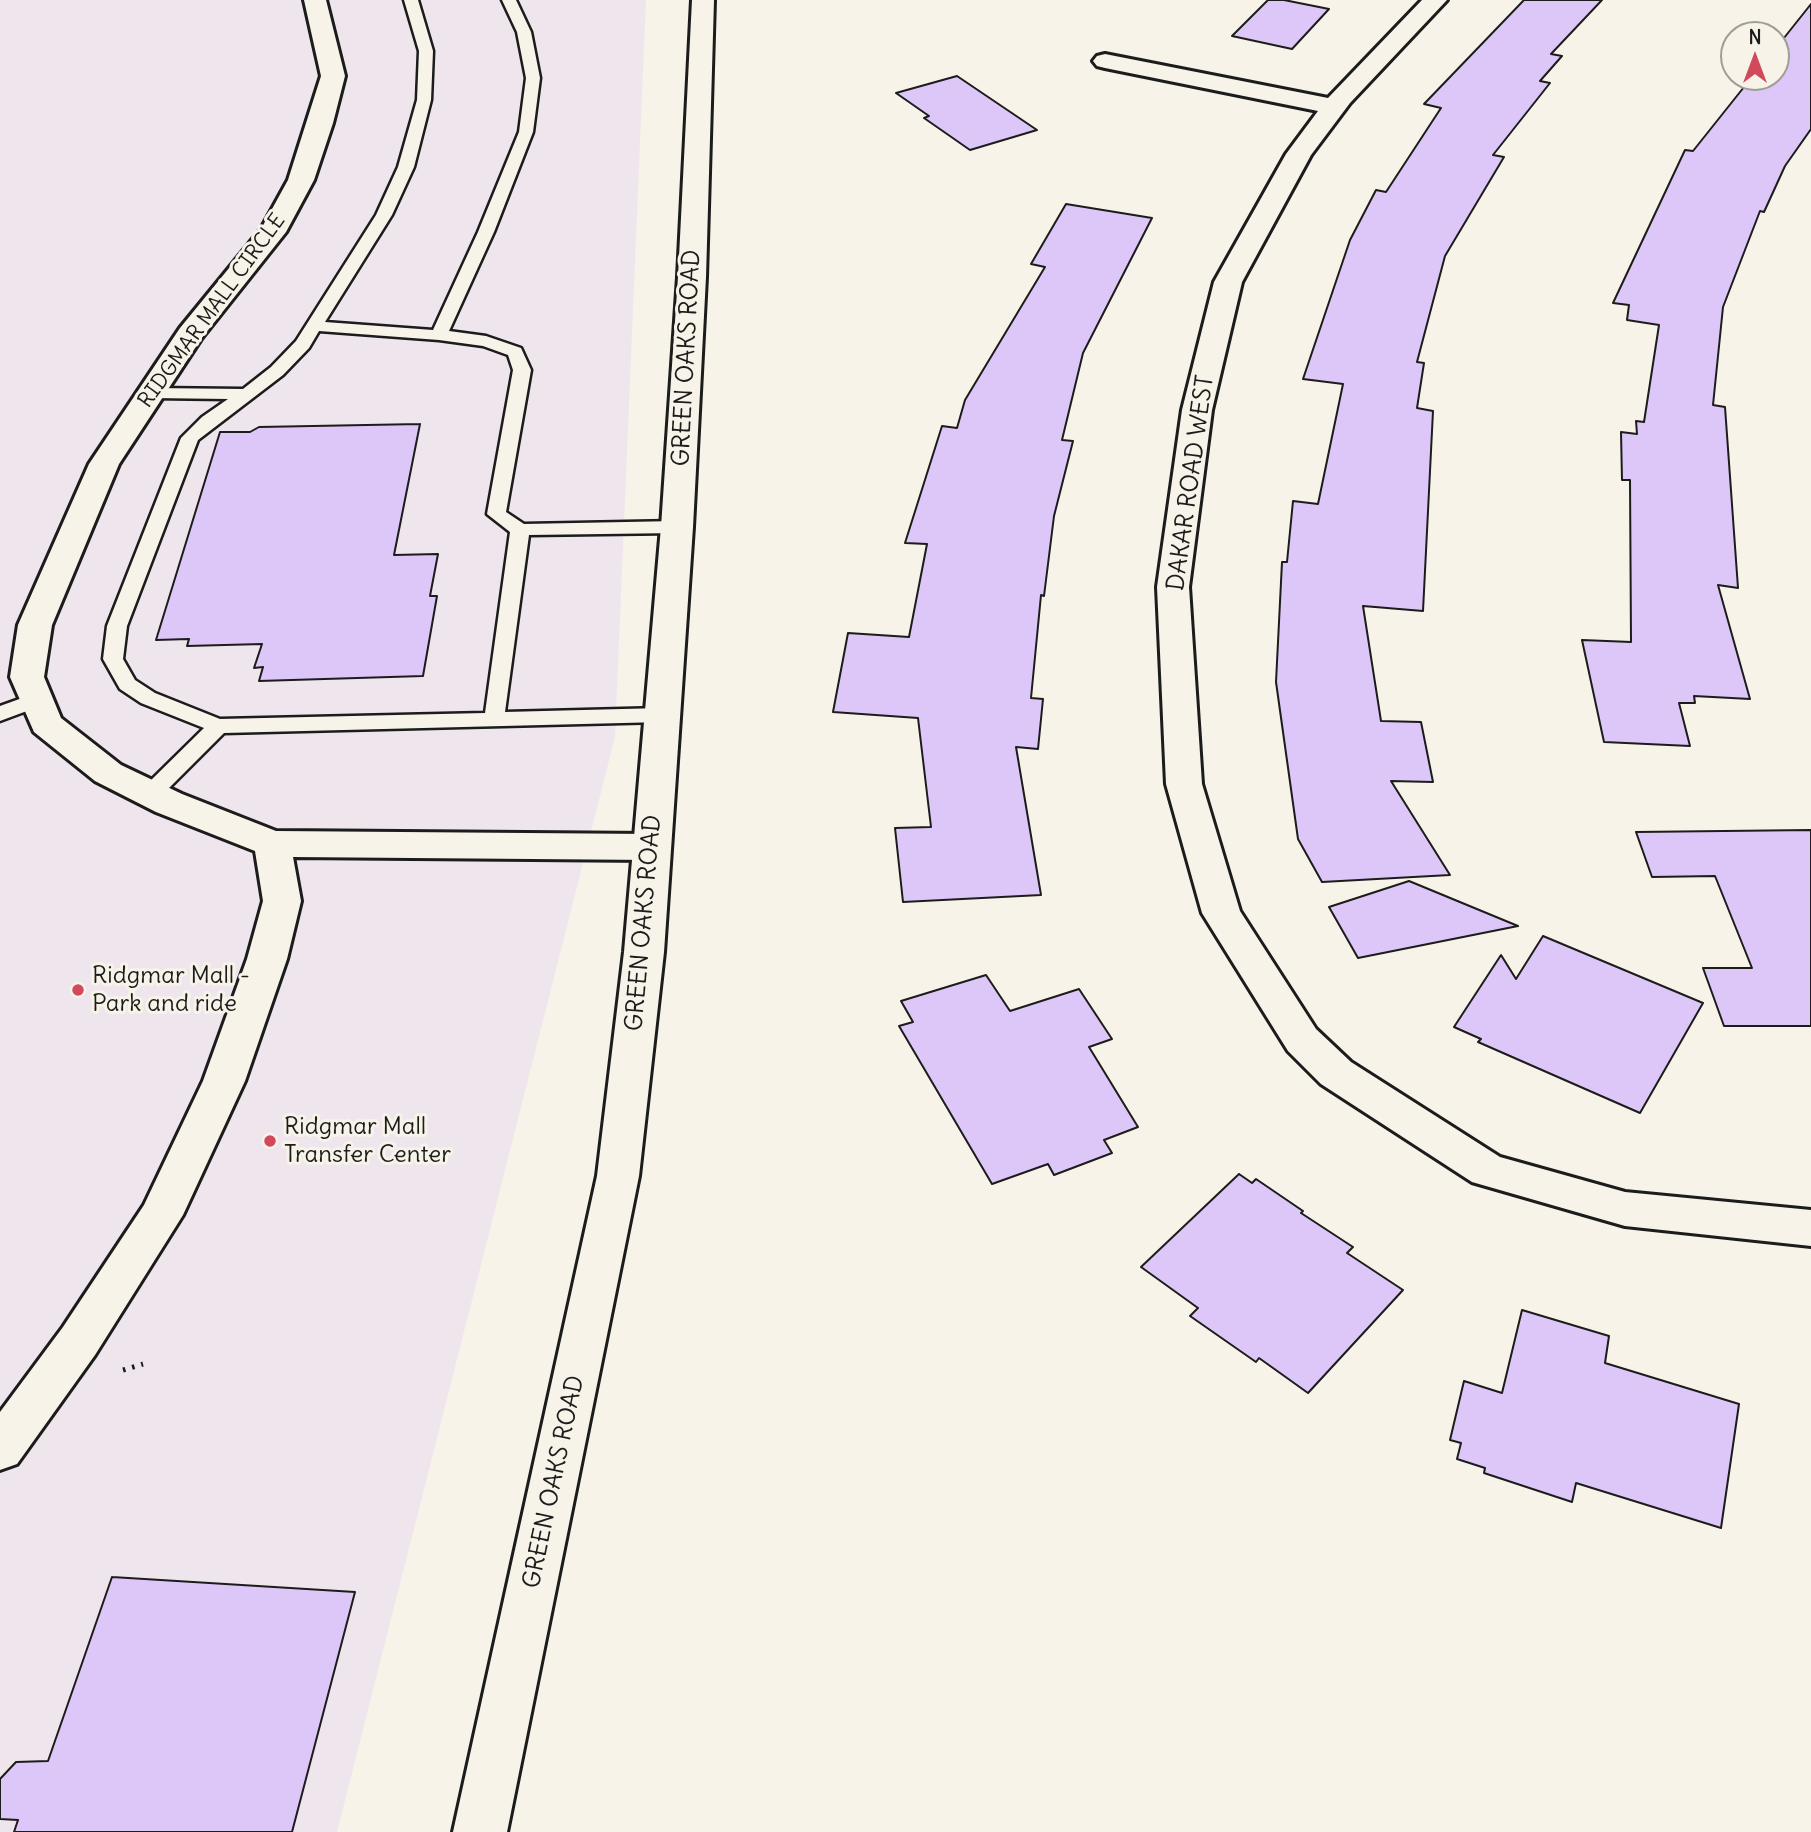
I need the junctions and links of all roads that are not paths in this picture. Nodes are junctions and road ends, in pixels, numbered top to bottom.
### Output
1 (315, 0) edge
2 (411, 0) edge
3 (509, 0) edge
4 (703, 0) edge
5 (1436, 0) edge
6 (1105, 61) dead end
7 (1334, 107) junction
8 (315, 326) junction
9 (439, 335) junction
10 (152, 393) junction
11 (247, 394) junction
12 (677, 527) junction
13 (520, 530) junction
14 (36, 701) junction
15 (0, 714) edge
16 (662, 715) junction
17 (494, 719) junction
18 (218, 726) junction
19 (150, 794) junction
20 (272, 844) junction
21 (652, 847) junction
22 (1811, 1228) edge
23 (0, 1449) edge
24 (480, 1832) edge

1 - 10 street, RIDGMAR MALL CIRCLE
2 - 8 lane
3 - 9 lane
4 - 12 street, GREEN OAKS ROAD
5 - 7 street, DAKAR ROAD WEST
6 - 7 street
7 - 22 street, DAKAR ROAD WEST
8 - 9 lane
8 - 11 lane
9 - 13 lane
10 - 11 lane
10 - 14 street, RIDGMAR MALL CIRCLE
11 - 18 lane
12 - 13 lane
12 - 16 street, GREEN OAKS ROAD
13 - 17 lane
14 - 15 lane
14 - 19 street, RIDGMAR MALL CIRCLE
16 - 17 lane
16 - 21 street, GREEN OAKS ROAD
17 - 18 lane
18 - 19 lane
19 - 20 street, RIDGMAR MALL CIRCLE
20 - 21 street
20 - 23 street
21 - 24 street, GREEN OAKS ROAD

